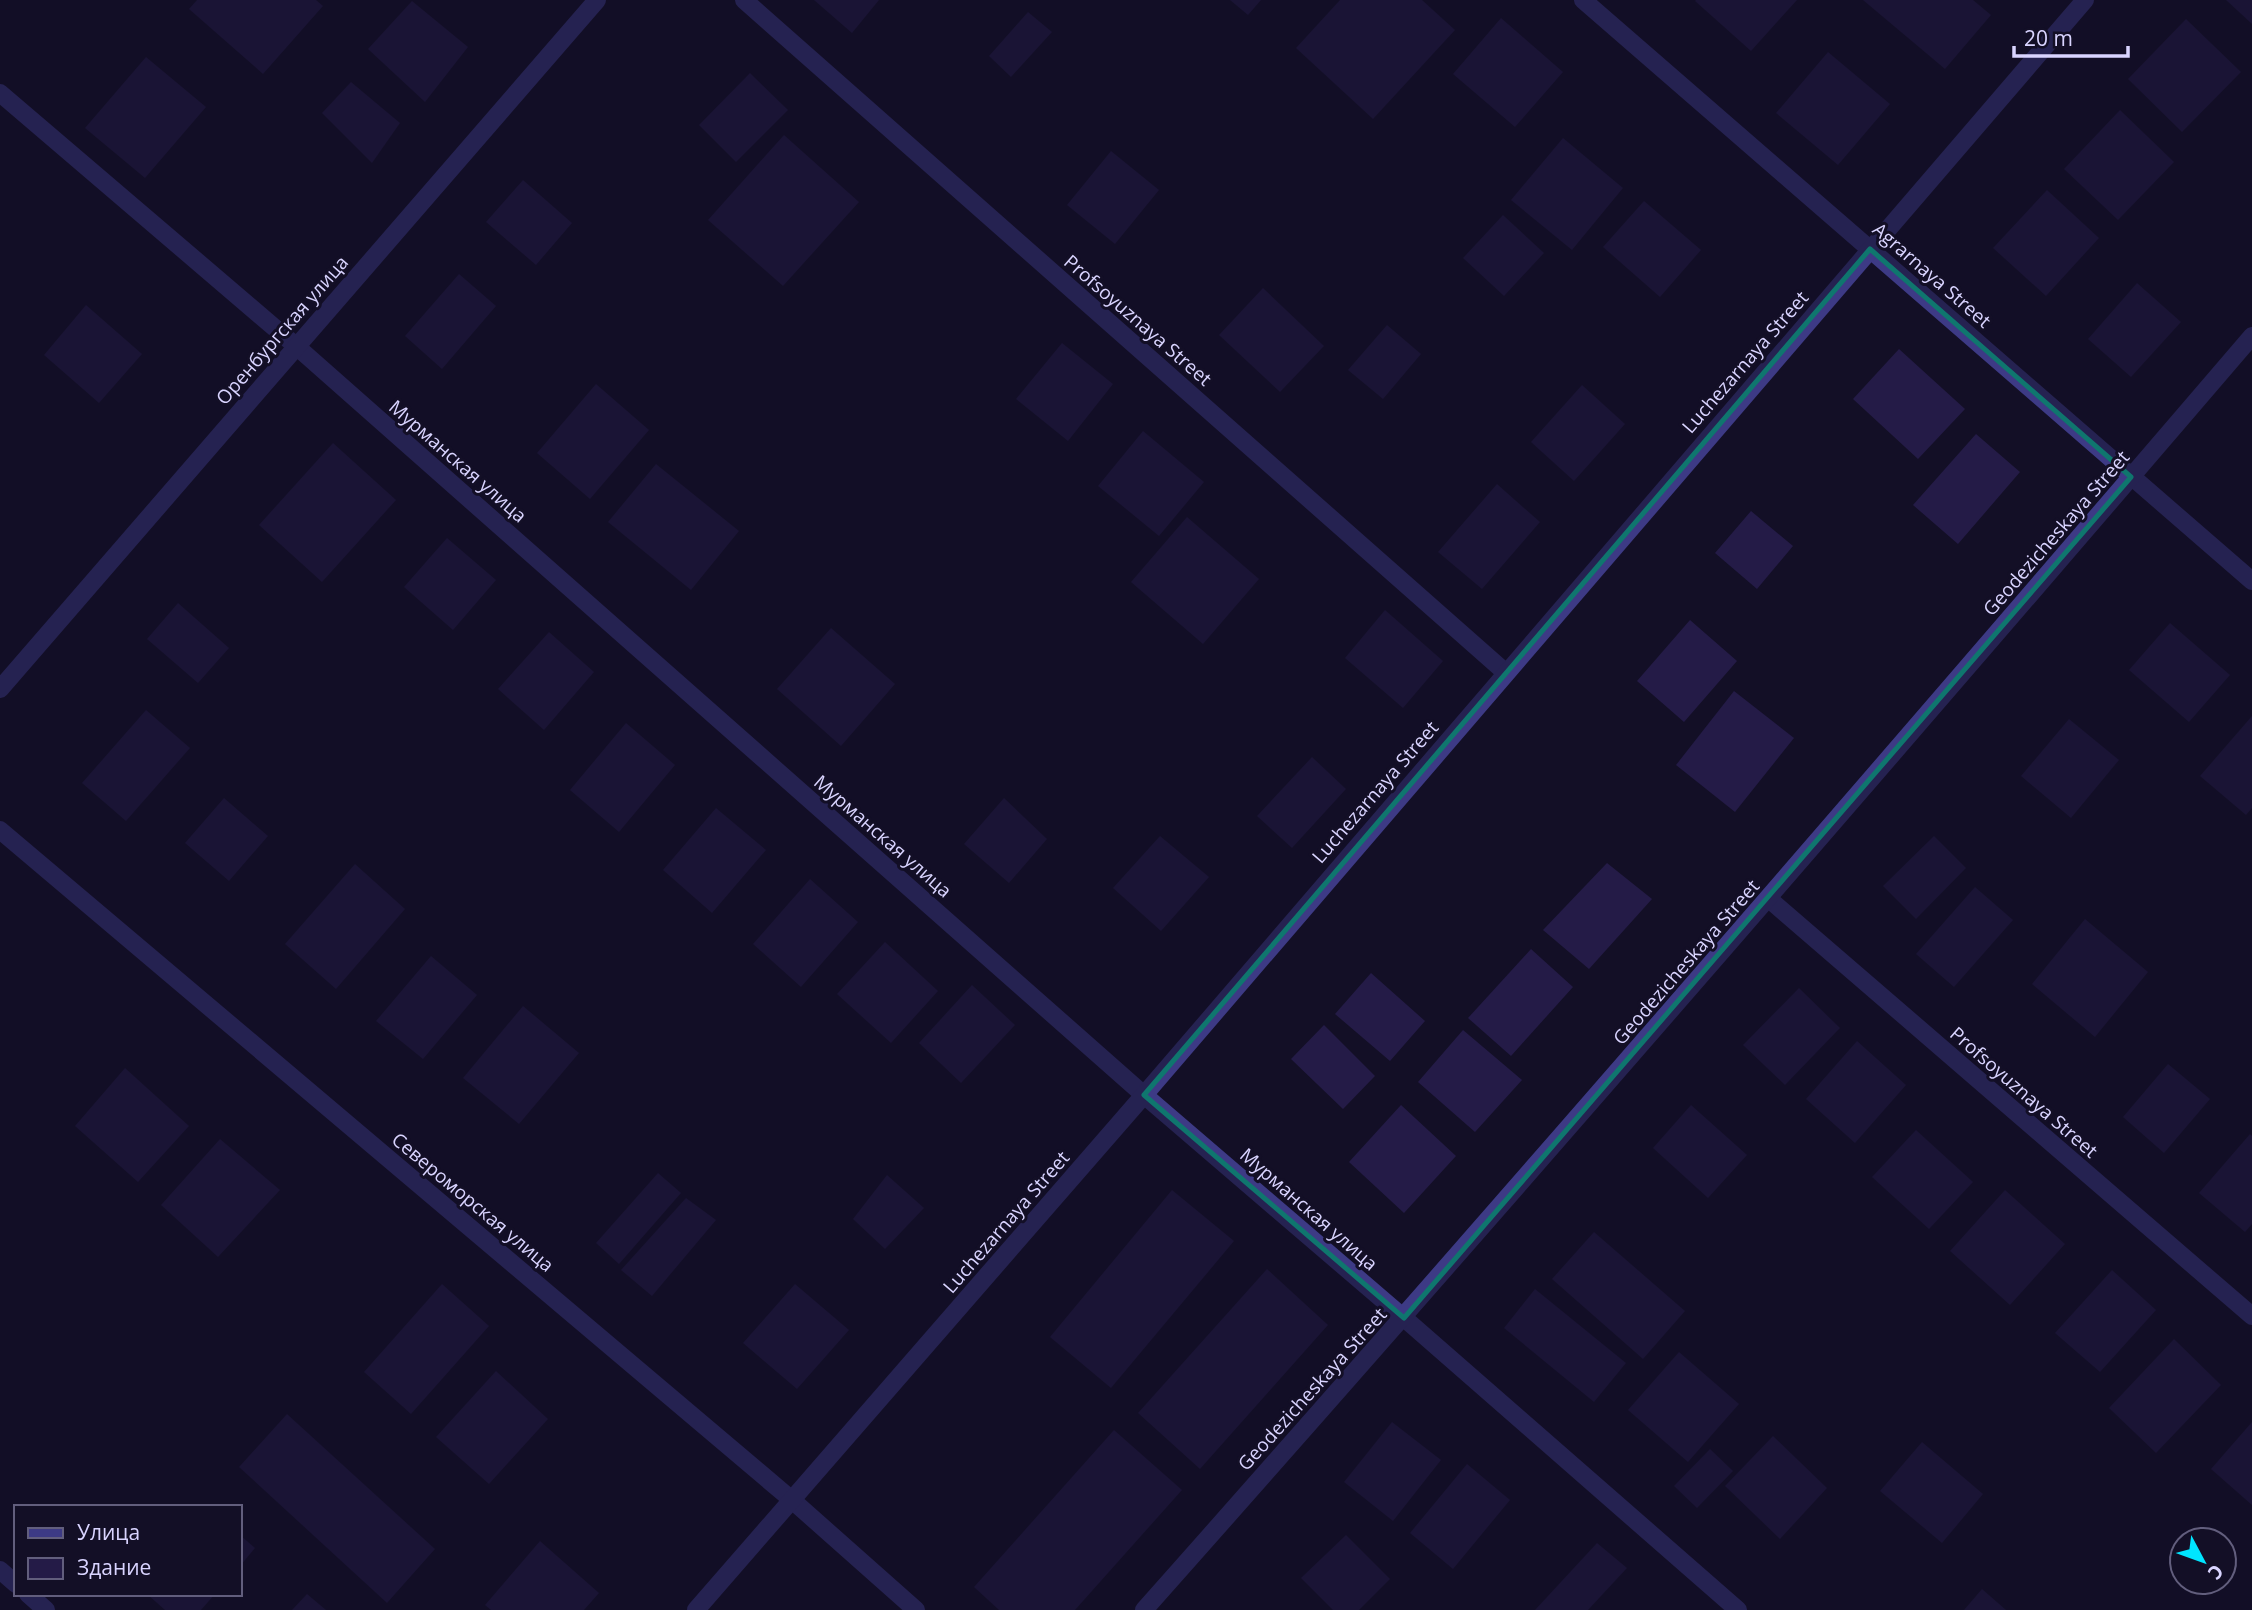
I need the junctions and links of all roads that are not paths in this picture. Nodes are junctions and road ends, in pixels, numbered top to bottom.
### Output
1 (597, 0) edge
2 (744, 0) edge
3 (1583, 0) edge
4 (2085, 0) edge
5 (0, 93) edge
6 (1870, 248) junction
7 (2252, 336) edge
8 (296, 346) junction
9 (2131, 477) junction
10 (2252, 581) edge
11 (1505, 672) junction
12 (0, 689) edge
13 (0, 830) edge
14 (1769, 899) junction
15 (1144, 1095) junction
16 (2252, 1316) edge
17 (1404, 1318) junction
18 (792, 1500) junction
19 (0, 1570) edge
20 (14, 1582) edge
21 (30, 1596) edge
22 (46, 1610) edge
23 (696, 1610) edge
24 (916, 1610) edge
25 (1144, 1610) edge
26 (1738, 1610) edge

1 - 8 street, Оренбургская улица
2 - 11 street, Profsoyuznaya Street
3 - 6 street, Agrarnaya Street
4 - 6 street, Luchezarnaya Street
5 - 8 street, Мурманская улица
6 - 9 street, Agrarnaya Street
6 - 11 street, Luchezarnaya Street
7 - 9 street, Geodezicheskaya Street
8 - 12 street, Оренбургская улица
8 - 15 street, Мурманская улица
9 - 10 street, Agrarnaya Street
9 - 14 street, Geodezicheskaya Street
11 - 15 street, Luchezarnaya Street
13 - 18 street, Североморская улица
14 - 16 street, Profsoyuznaya Street
14 - 17 street, Geodezicheskaya Street
15 - 17 street, Мурманская улица
15 - 18 street, Luchezarnaya Street
17 - 25 street, Geodezicheskaya Street
17 - 26 street, Мурманская улица
18 - 23 street, Luchezarnaya Street
18 - 24 street, Североморская улица
19 - 20 street
21 - 22 street

